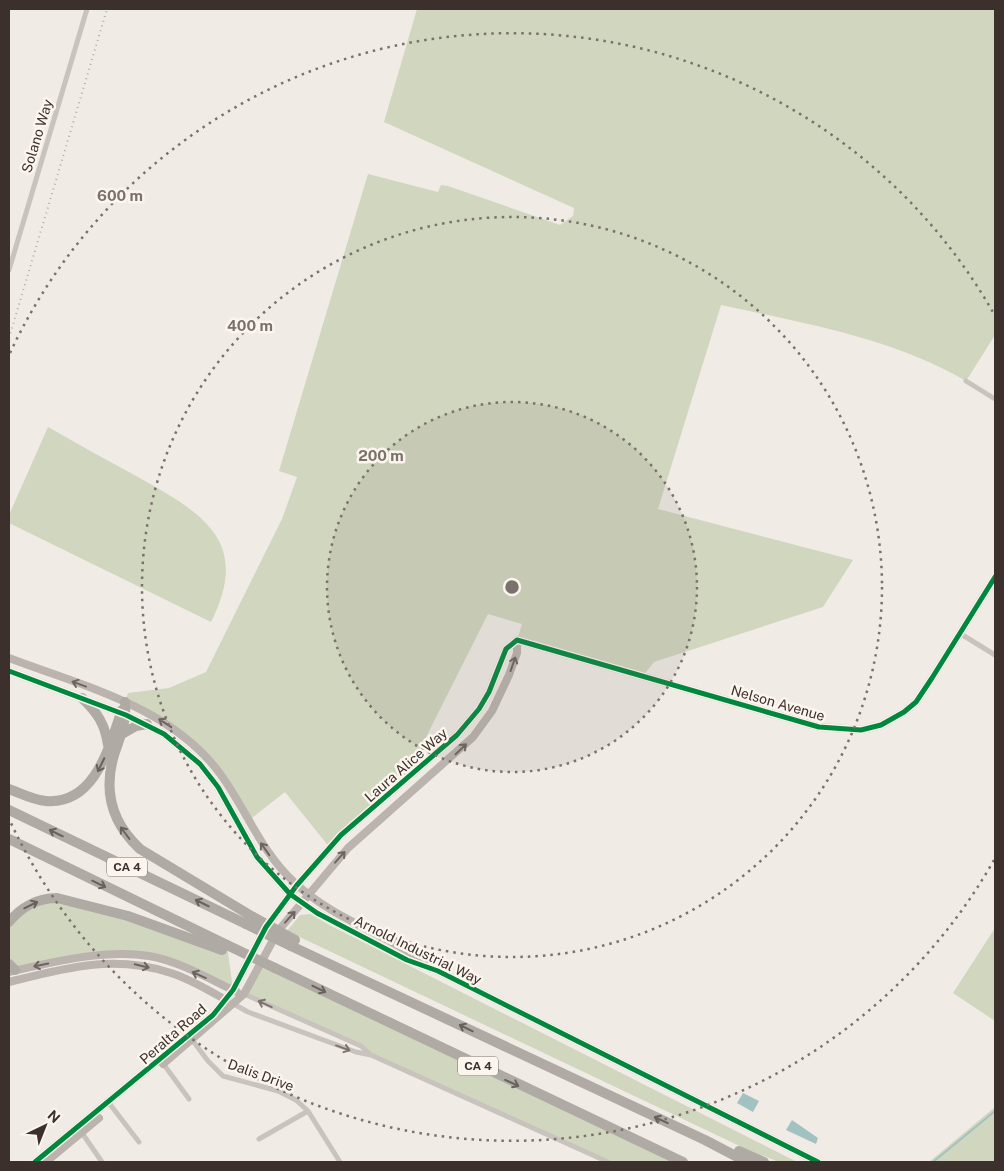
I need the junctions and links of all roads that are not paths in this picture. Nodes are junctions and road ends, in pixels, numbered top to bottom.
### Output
1 (86, 9) edge
2 (9, 270) edge
3 (966, 381) dead end
4 (995, 399) edge
5 (995, 577) edge
6 (961, 634) junction
7 (517, 640) junction
8 (995, 655) edge
9 (9, 658) edge
10 (9, 670) edge
11 (82, 698) junction
12 (125, 702) junction
13 (124, 714) junction
14 (147, 724) junction
15 (122, 734) junction
16 (108, 746) junction
17 (9, 789) edge
18 (9, 810) edge
19 (9, 839) edge
20 (297, 885) junction
21 (290, 894) junction
22 (310, 895) junction
23 (302, 903) junction
24 (250, 920) junction
25 (9, 922) edge
26 (224, 948) junction
27 (11, 969) edge
28 (438, 971) junction
29 (9, 982) edge
30 (233, 990) junction
31 (244, 994) junction
32 (229, 1002) junction
33 (191, 1038) junction
34 (371, 1055) junction
35 (162, 1062) junction
36 (190, 1099) dead end
37 (110, 1105) junction
38 (308, 1111) junction
39 (80, 1130) junction
40 (259, 1139) dead end
41 (705, 1140) junction
42 (139, 1142) dead end
43 (35, 1162) edge
44 (46, 1162) edge
45 (102, 1162) edge
46 (340, 1162) edge
47 (608, 1162) edge
48 (683, 1162) edge
49 (747, 1162) edge
50 (764, 1162) edge
51 (818, 1162) edge

1 - 2 street, Solano Way
3 - 4 street
5 - 6 street, Nelson Avenue
6 - 7 street, Nelson Avenue
6 - 8 street
7 - 20 street, Laura Alice Way
22 -> 7 street, Laura Alice Way
12 -> 9 street, Arnold Industrial Way
10 - 11 street, Arnold Industrial Way
11 - 13 street, Arnold Industrial Way
11 - 16 highway
12 - 13 highway
20 -> 12 street, Arnold Industrial Way
13 - 14 street, Arnold Industrial Way
13 - 15 highway
13 - 16 highway
14 - 15 highway
14 - 21 street, Arnold Industrial Way
24 -> 15 highway
16 -> 17 highway
24 -> 18 highway, CA 4
19 -> 26 highway, CA 4
20 - 21 street, Laura Alice Way
20 - 22 street, Arnold Industrial Way
21 - 23 street, Arnold Industrial Way
21 - 30 street, Peralta Road
22 - 23 street, Laura Alice Way
22 - 28 street, Arnold Industrial Way
23 - 28 street, Arnold Industrial Way
31 -> 23 street, Peralta Road
41 -> 24 highway, CA 4, bridge
25 -> 26 highway
26 -> 48 highway, CA 4, bridge
30 -> 27 street
28 - 51 street, Arnold Industrial Way
29 -> 32 street
30 - 31 street
30 - 32 street, Peralta Road
31 - 32 street, Peralta Road
34 -> 31 street
32 - 33 street, Peralta Road
32 -> 34 street
33 - 35 street, Peralta Road
33 - 38 street, Dalis Drive
34 - 47 street
35 - 36 street
35 - 37 street, Peralta Road
37 - 39 street, Peralta Road
37 - 42 street
38 - 40 street
38 - 46 street, Dalis Drive
39 - 43 street, Peralta Road
39 - 44 street, Peralta Road
39 - 45 street
41 - 49 highway, CA 4
41 - 50 highway

